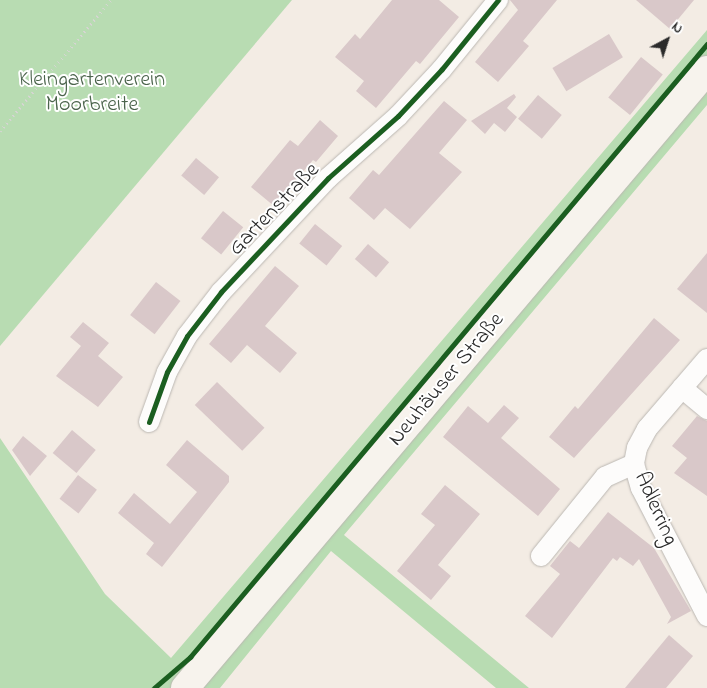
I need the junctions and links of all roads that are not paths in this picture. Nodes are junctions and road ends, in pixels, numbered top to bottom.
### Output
1 (498, 0) edge
2 (707, 70) edge
3 (707, 359) edge
4 (682, 388) junction
5 (707, 408) edge
6 (149, 422) dead end
7 (634, 464) junction
8 (541, 556) dead end
9 (707, 616) edge
10 (185, 688) edge

1 - 6 street, Gartenstraße
2 - 10 main road, Neuhäuser Straße
3 - 4 street, Adlerring
4 - 5 street
4 - 7 street, Adlerring
7 - 8 street
7 - 9 street, Adlerring

